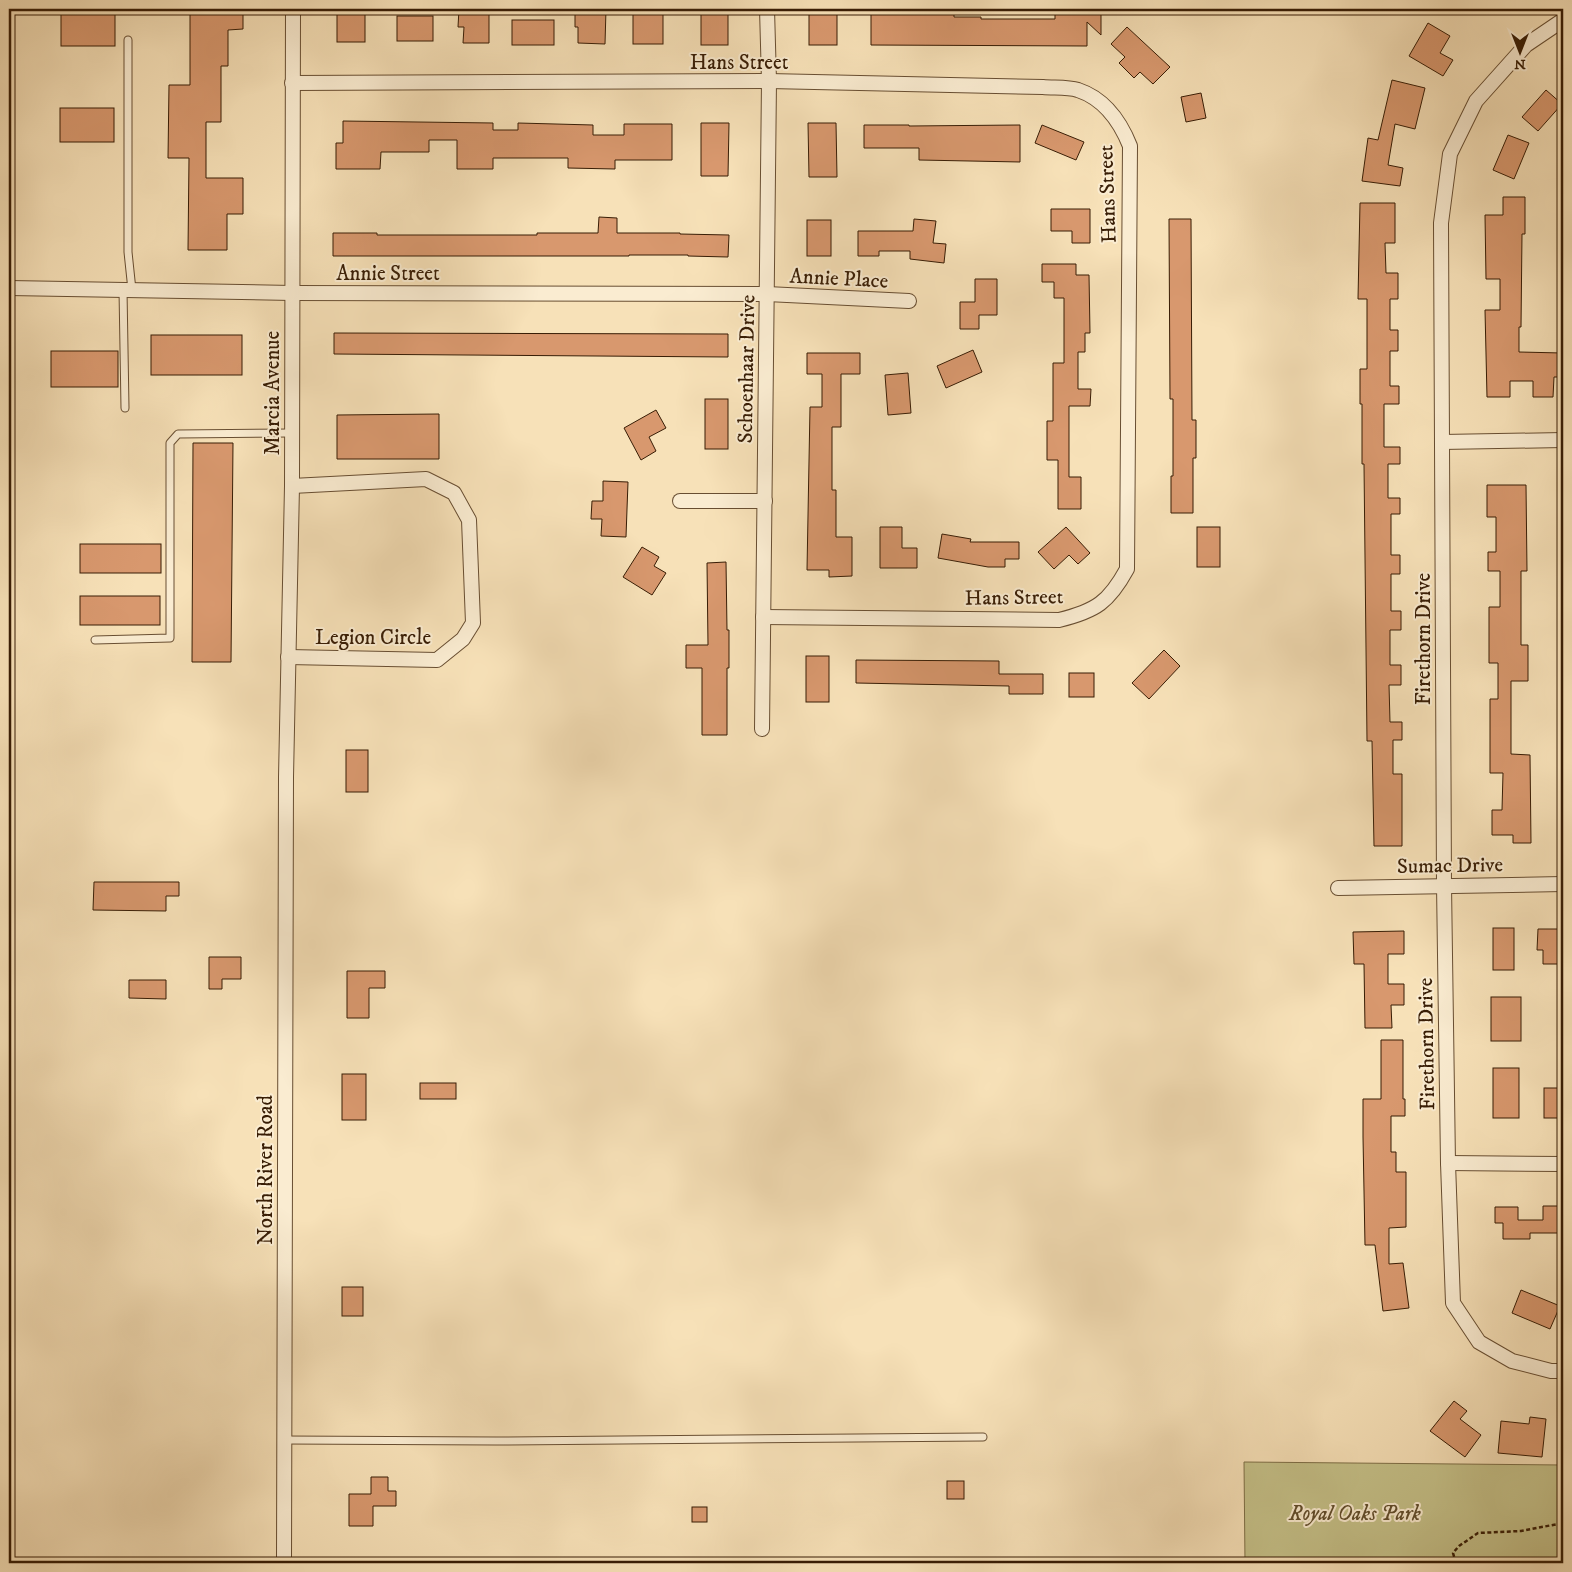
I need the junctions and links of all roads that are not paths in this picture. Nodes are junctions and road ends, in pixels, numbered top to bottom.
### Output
1 (293, 9) edge
2 (767, 9) edge
3 (1563, 20) edge
4 (128, 40) dead end
5 (769, 81) junction
6 (292, 83) junction
7 (9, 288) edge
8 (128, 290) junction
9 (292, 293) junction
10 (767, 294) junction
11 (909, 301) dead end
12 (125, 408) dead end
13 (292, 433) junction
14 (1563, 440) edge
15 (1442, 442) junction
16 (292, 486) junction
17 (765, 501) junction
18 (680, 502) dead end
19 (763, 617) junction
20 (95, 640) dead end
21 (288, 657) junction
22 (762, 729) dead end
23 (286, 777) joint
24 (1563, 884) edge
25 (1444, 885) junction
26 (1338, 888) dead end
27 (1448, 1163) junction
28 (1563, 1164) edge
29 (1563, 1372) edge
30 (983, 1436) dead end
31 (284, 1440) junction
32 (284, 1563) edge

1 - 6 street, Marcia Avenue
2 - 5 street, Schoenhaar Drive
3 - 15 street, Firethorn Drive
4 - 8 lane
5 - 6 street, Hans Street
5 - 10 street, Schoenhaar Drive
5 - 19 street, Hans Street
6 - 9 street, Marcia Avenue
7 - 8 street, Annie Street
8 - 9 street, Annie Street
8 - 12 lane
9 - 10 street, Annie Street
9 - 13 street, Marcia Avenue
10 - 11 street, Annie Place
10 - 17 street, Schoenhaar Drive
13 - 16 street, Marcia Avenue
13 - 20 lane
14 - 15 street
15 - 25 street, Firethorn Drive
16 - 21 street, Marcia Avenue
16 - 21 street, Legion Circle
17 - 18 street
17 - 19 street, Schoenhaar Drive
19 - 22 street, Schoenhaar Drive
21 - 23 street, Marcia Avenue
23 - 31 street, North River Road
24 - 25 street, Sumac Drive
25 - 26 street, Sumac Drive
25 - 27 street, Firethorn Drive
27 - 28 street
27 - 29 street, Firethorn Drive
30 - 31 lane
31 - 32 street, North River Road

